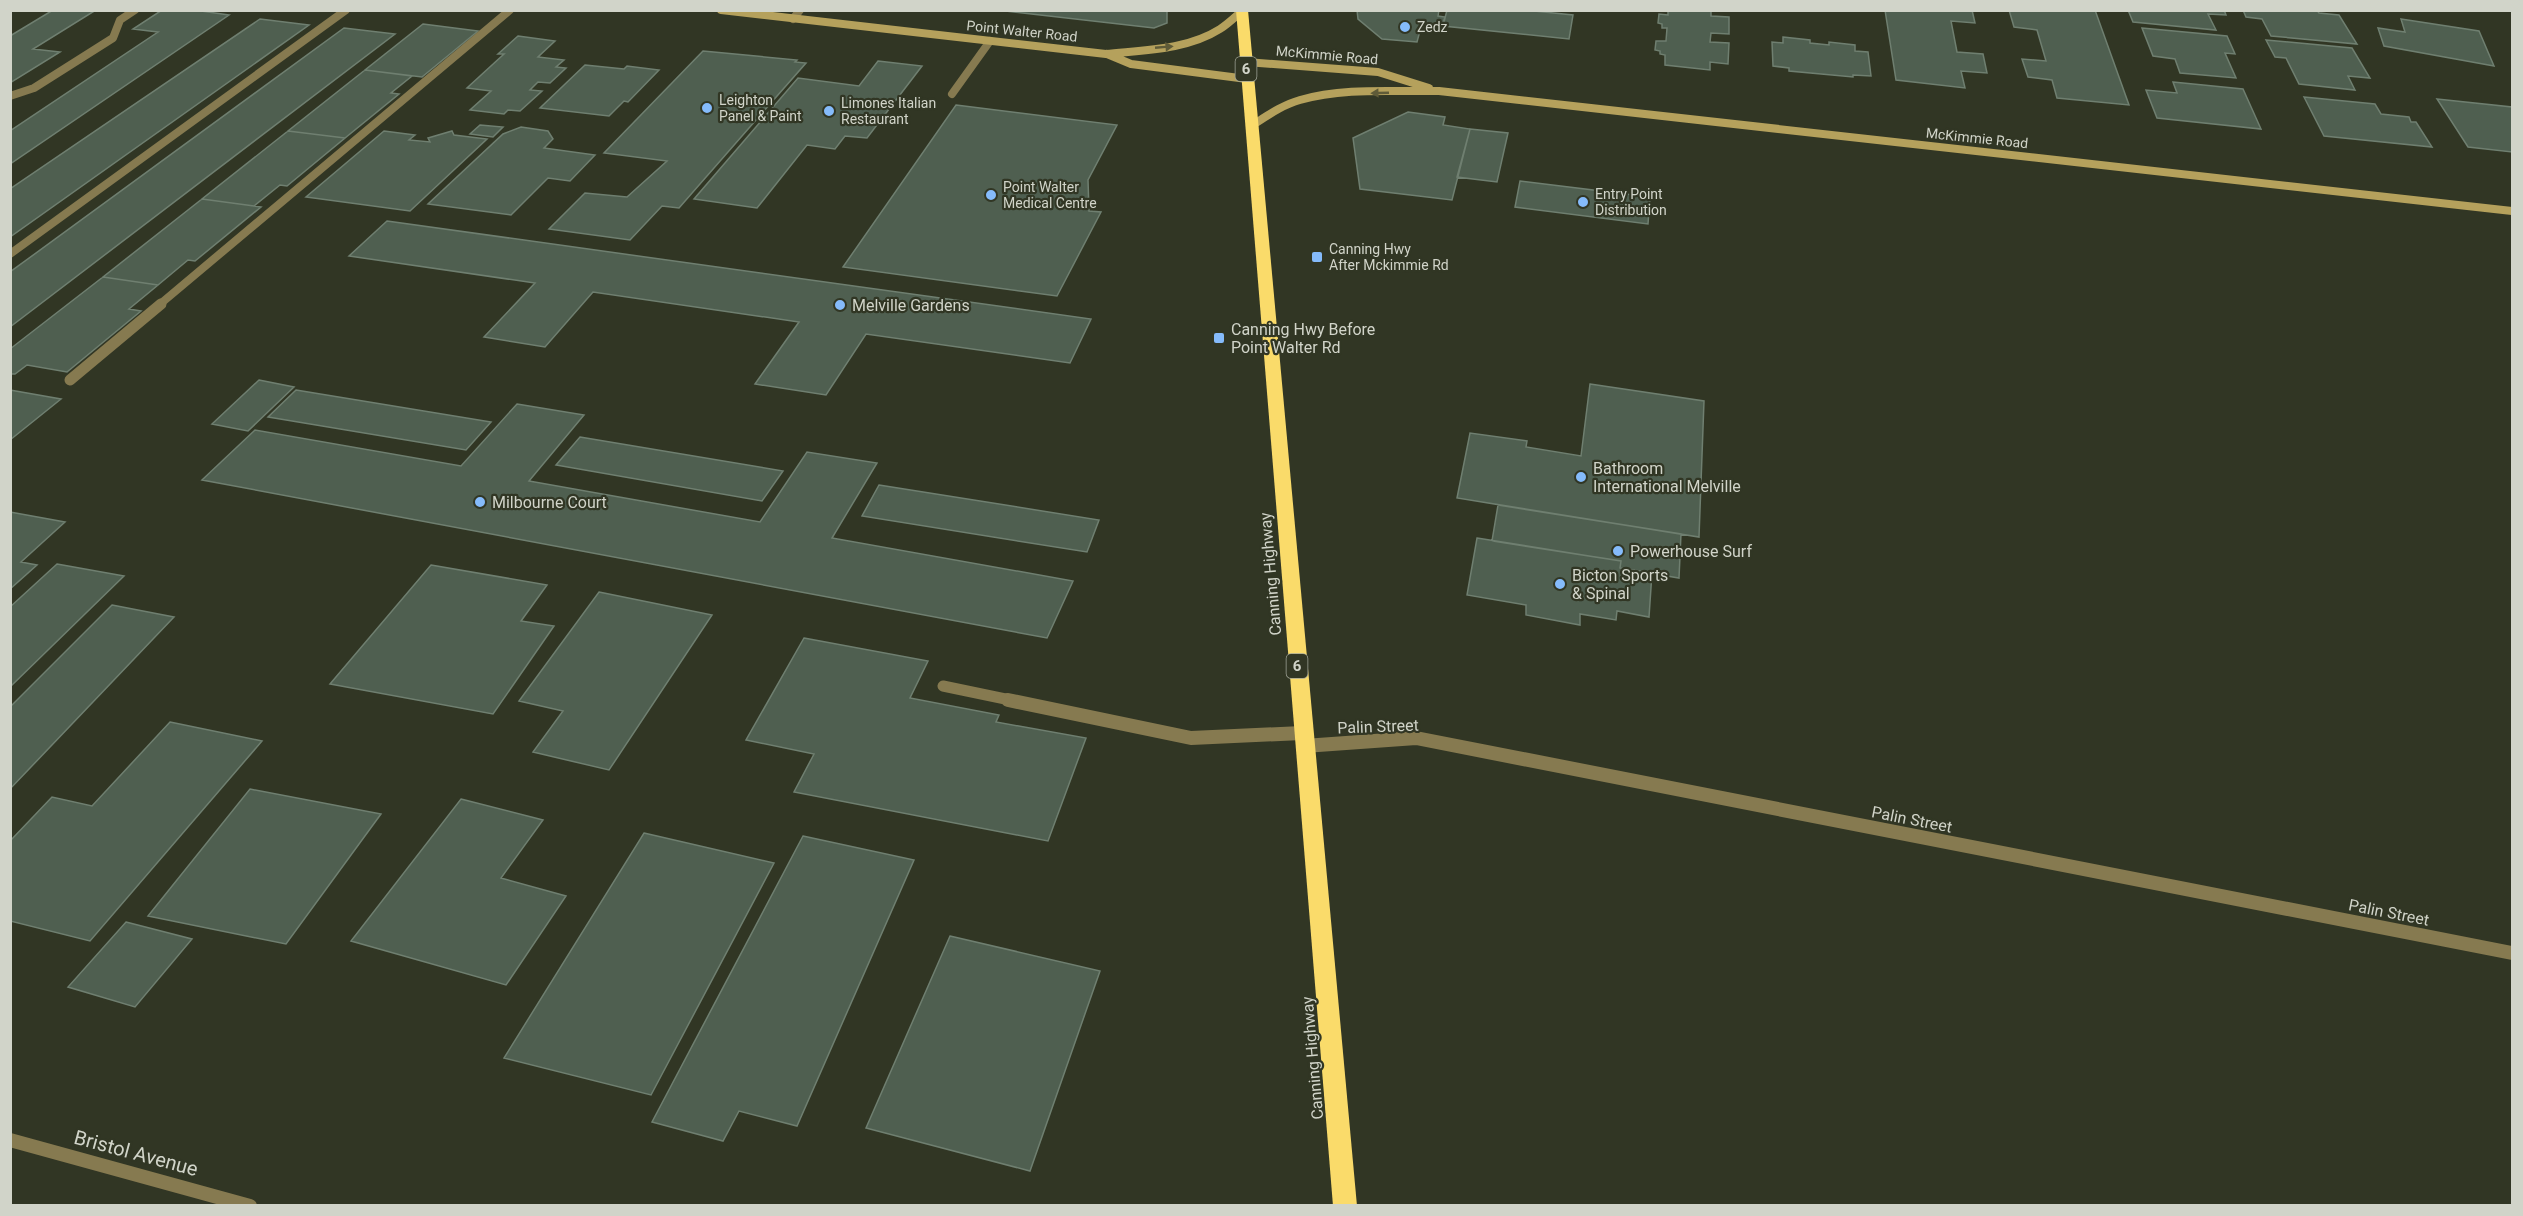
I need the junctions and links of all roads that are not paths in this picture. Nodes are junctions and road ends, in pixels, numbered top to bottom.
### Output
1 (135, 10) edge
2 (346, 10) edge
3 (510, 10) edge
4 (721, 10) edge
5 (800, 10) edge
6 (1242, 11) edge
7 (792, 18) junction
8 (990, 41) junction
9 (1106, 54) junction
10 (1246, 62) junction
11 (1247, 80) junction
12 (1439, 91) junction
13 (952, 94) dead end
14 (10, 96) edge
15 (1251, 126) junction
16 (2512, 211) edge
17 (10, 254) edge
18 (70, 380) dead end
19 (943, 686) dead end
20 (1303, 740) junction
21 (2512, 953) edge
22 (10, 1140) edge
23 (250, 1206) edge
24 (1345, 1206) edge

1 - 14 street
2 - 17 street
3 - 18 street
4 - 7 main road, Point Walter Road
5 - 7 street
9 -> 6 main road, Point Walter Road
6 - 10 highway, Canning Highway / 6
7 - 8 main road, Point Walter Road
8 - 9 main road, Point Walter Road
8 - 13 street
9 - 11 main road, Point Walter Road
10 - 11 highway, Canning Highway / 6
10 - 12 main road, McKimmie Road
11 - 15 highway, Canning Highway / 6
12 -> 15 main road, McKimmie Road
12 - 16 main road, McKimmie Road
15 - 20 highway, Canning Highway / 6
19 - 20 street, Palin Street
20 - 21 street, Palin Street
20 - 24 highway, Canning Highway / 6
22 - 23 street, Bristol Avenue

